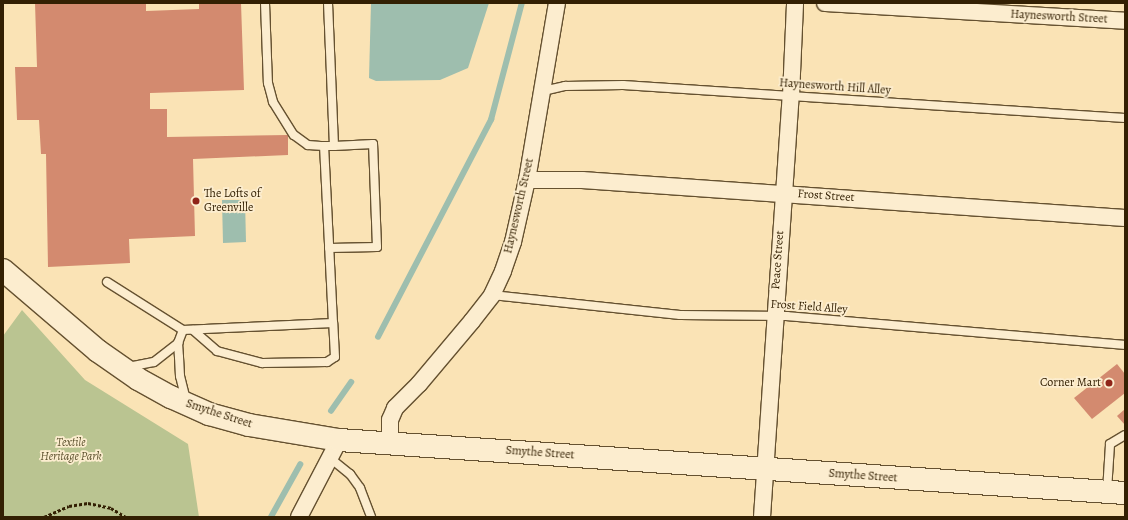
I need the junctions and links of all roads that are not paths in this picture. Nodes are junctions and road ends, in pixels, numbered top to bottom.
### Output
1 (265, 3) edge
2 (328, 3) edge
3 (557, 3) edge
4 (795, 3) edge
5 (825, 3) edge
6 (1125, 21) edge
7 (543, 91) junction
8 (791, 96) junction
9 (1125, 118) edge
10 (324, 146) junction
11 (334, 146) junction
12 (527, 180) junction
13 (783, 193) junction
14 (1125, 218) edge
15 (329, 248) junction
16 (6, 275) edge
17 (107, 282) dead end
18 (492, 295) junction
19 (774, 316) junction
20 (333, 323) junction
21 (183, 330) junction
22 (193, 330) junction
23 (178, 343) junction
24 (1125, 345) edge
25 (123, 368) junction
26 (188, 405) junction
27 (1125, 435) edge
28 (390, 442) junction
29 (334, 449) junction
30 (764, 470) junction
31 (1116, 492) edge
32 (299, 517) edge
33 (371, 517) edge
34 (762, 517) edge

1 - 10 lane
2 - 11 lane
3 - 7 street, Haynesworth Street
4 - 8 street, Peace Street
5 - 6 street, Haynesworth Street
7 - 8 lane, Haynesworth Hill Alley
7 - 12 street, Haynesworth Street
8 - 9 lane, Haynesworth Hill Alley
8 - 13 street, Peace Street
10 - 11 lane
10 - 15 lane
11 - 15 lane
12 - 13 street, Frost Street
12 - 18 street, Haynesworth Street
13 - 14 street, Frost Street
13 - 19 street, Peace Street
15 - 20 lane
16 - 25 street, Smythe Street
17 - 21 lane
18 - 19 lane, Frost Field Alley
18 - 28 street, Haynesworth Street
19 - 24 lane, Frost Field Alley
19 - 30 street, Peace Street
20 - 22 lane
20 - 22 lane
21 - 22 lane
21 - 23 lane
23 - 25 lane
23 - 26 lane
25 - 26 street, Smythe Street
26 - 29 street, Smythe Street
27 - 31 lane
28 - 29 street, Smythe Street
28 - 30 street, Smythe Street
29 - 32 street
29 - 33 lane
30 - 31 street, Smythe Street
30 - 34 street, Peace Street

